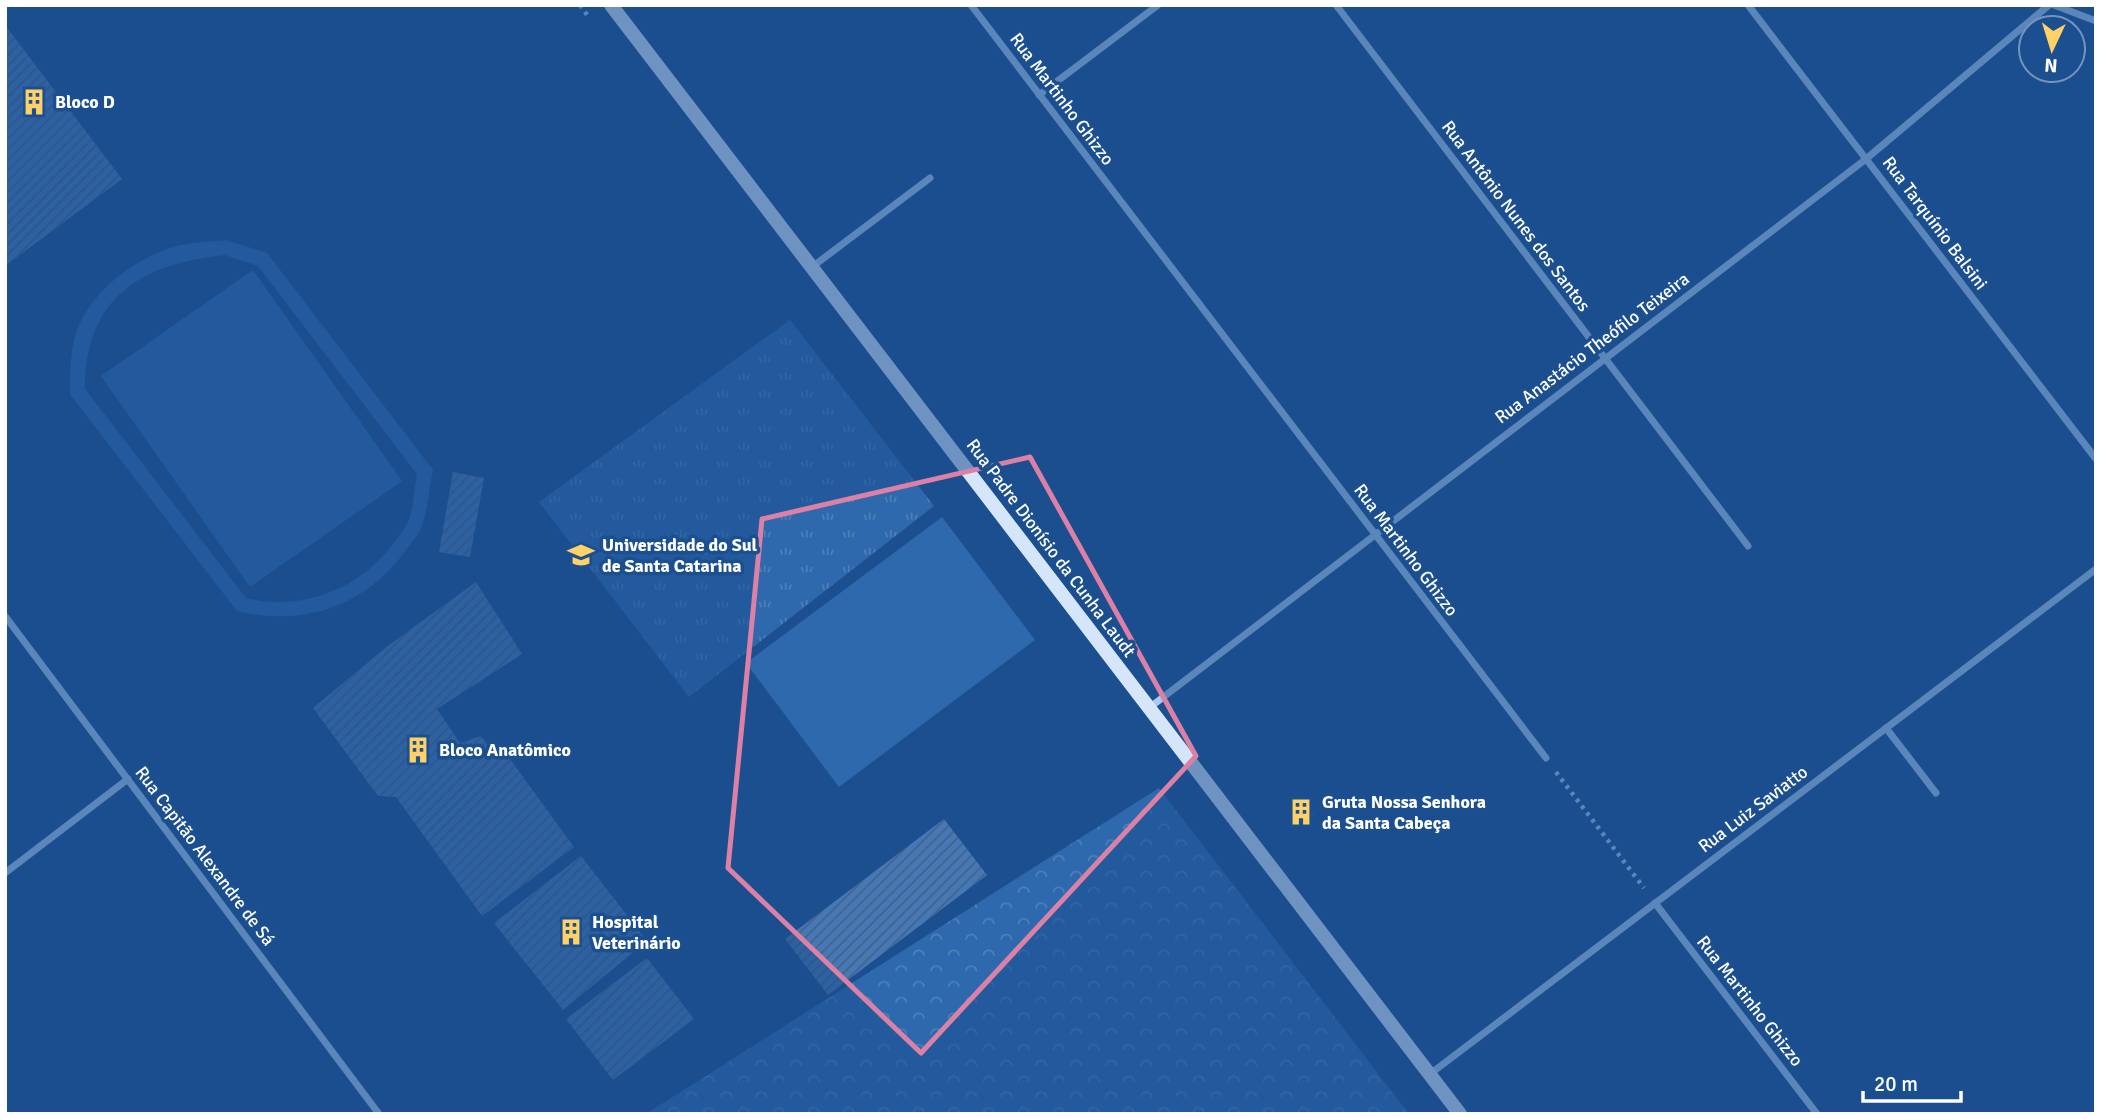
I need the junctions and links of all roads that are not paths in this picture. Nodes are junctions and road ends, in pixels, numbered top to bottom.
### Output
1 (611, 5) edge
2 (971, 5) edge
3 (1158, 5) edge
4 (1336, 5) edge
5 (1748, 5) edge
6 (2051, 5) edge
7 (2096, 21) edge
8 (1039, 95) junction
9 (1866, 159) junction
10 (930, 178) dead end
11 (811, 267) junction
12 (1604, 358) junction
13 (2096, 459) edge
14 (1375, 535) junction
15 (1748, 546) dead end
16 (2096, 569) edge
17 (5, 616) edge
18 (1149, 708) junction
19 (1886, 727) junction
20 (1546, 758) road end
21 (128, 779) junction
22 (1936, 793) dead end
23 (5, 873) edge
24 (1655, 903) junction
25 (1430, 1074) junction
26 (379, 1114) edge
27 (1460, 1114) edge
28 (1817, 1114) edge

1 - 11 street, Rua Padre Dionísio da Cunha Laudt
2 - 8 street, Rua Martinho Ghizzo
3 - 8 street
4 - 12 street, Rua Antônio Nunes dos Santos
5 - 9 street, Rua Tarquínio Balsini
6 - 7 street
6 - 9 street, Rua Anastácio Theófilo Teixeira
8 - 14 street, Rua Martinho Ghizzo
9 - 12 street, Rua Anastácio Theófilo Teixeira
9 - 13 street, Rua Tarquínio Balsini
10 - 11 street
11 - 18 street, Rua Padre Dionísio da Cunha Laudt
12 - 14 street, Rua Anastácio Theófilo Teixeira
12 - 15 street, Rua Antônio Nunes dos Santos
14 - 18 street, Rua Anastácio Theófilo Teixeira
14 - 20 street, Rua Martinho Ghizzo
16 - 19 street, Rua Luiz Saviatto
17 - 21 street, Rua Capitão Alexandre de Sá
18 - 25 street, Rua Padre Dionísio da Cunha Laudt
19 - 22 street
19 - 24 street, Rua Luiz Saviatto
21 - 23 street
21 - 26 street, Rua Capitão Alexandre de Sá
24 - 25 street, Rua Luiz Saviatto
24 - 28 street, Rua Martinho Ghizzo
25 - 27 street, Rua Padre Dionísio da Cunha Laudt

